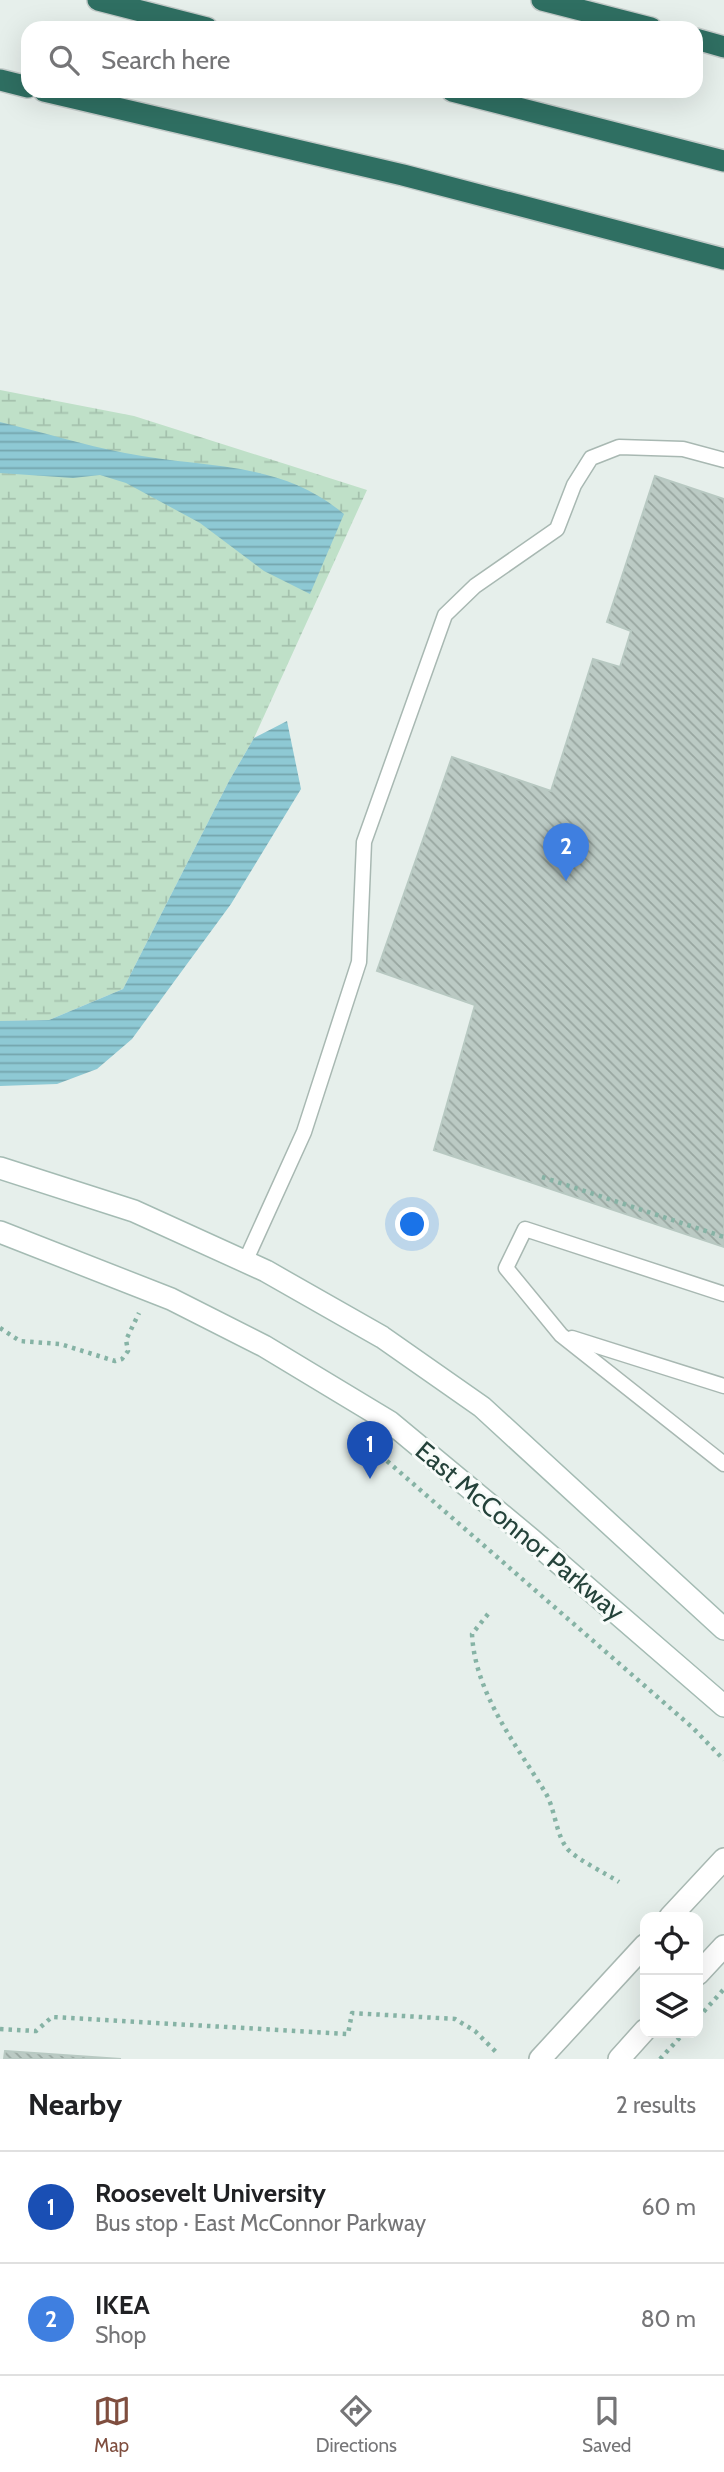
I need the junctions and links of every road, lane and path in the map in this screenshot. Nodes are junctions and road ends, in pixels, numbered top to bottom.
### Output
1 (98, 0) edge
2 (542, 0) edge
3 (567, 4) edge
4 (180, 21) edge
5 (627, 21) edge
6 (703, 41) edge
7 (724, 47) edge
8 (0, 80) edge
9 (21, 85) edge
10 (74, 98) edge
11 (479, 98) edge
12 (724, 161) edge
13 (403, 175) junction
14 (724, 259) edge
15 (724, 273) edge
16 (724, 460) edge
17 (0, 1168) edge
18 (542, 1177) dead end
19 (0, 1232) edge
20 (724, 1237) edge
21 (245, 1262) junction
22 (724, 1294) edge
23 (127, 1306) dead end
24 (140, 1311) junction
25 (151, 1315) dead end
26 (0, 1328) edge
27 (561, 1335) junction
28 (724, 1385) edge
29 (344, 1426) dead end
30 (724, 1464) edge
31 (488, 1614) dead end
32 (724, 1629) edge
33 (724, 1706) edge
34 (724, 1760) edge
35 (724, 1859) edge
36 (619, 1882) dead end
37 (675, 1912) edge
38 (724, 1946) edge
39 (640, 1950) edge
40 (703, 1969) edge
41 (724, 1989) edge
42 (703, 2012) edge
43 (0, 2029) edge
44 (640, 2036) edge
45 (679, 2038) edge
46 (497, 2053) dead end
47 (540, 2059) edge
48 (619, 2059) edge
49 (660, 2059) edge

1 - 4 highway
2 - 3 highway
3 - 5 highway
6 - 7 highway
8 - 9 highway
10 - 13 highway
11 - 12 highway
13 - 14 highway
13 - 15 highway
16 - 21 lane
17 - 21 street
18 - 20 path
19 - 33 street, East McConnor Parkway
21 - 32 street
22 - 27 lane
23 - 24 path
24 - 25 path
24 - 26 path
27 - 28 lane
27 - 30 lane
29 - 34 path
31 - 36 path
35 - 37 street
38 - 40 street
39 - 47 street
41 - 42 path
43 - 46 path
44 - 48 street
45 - 49 path

